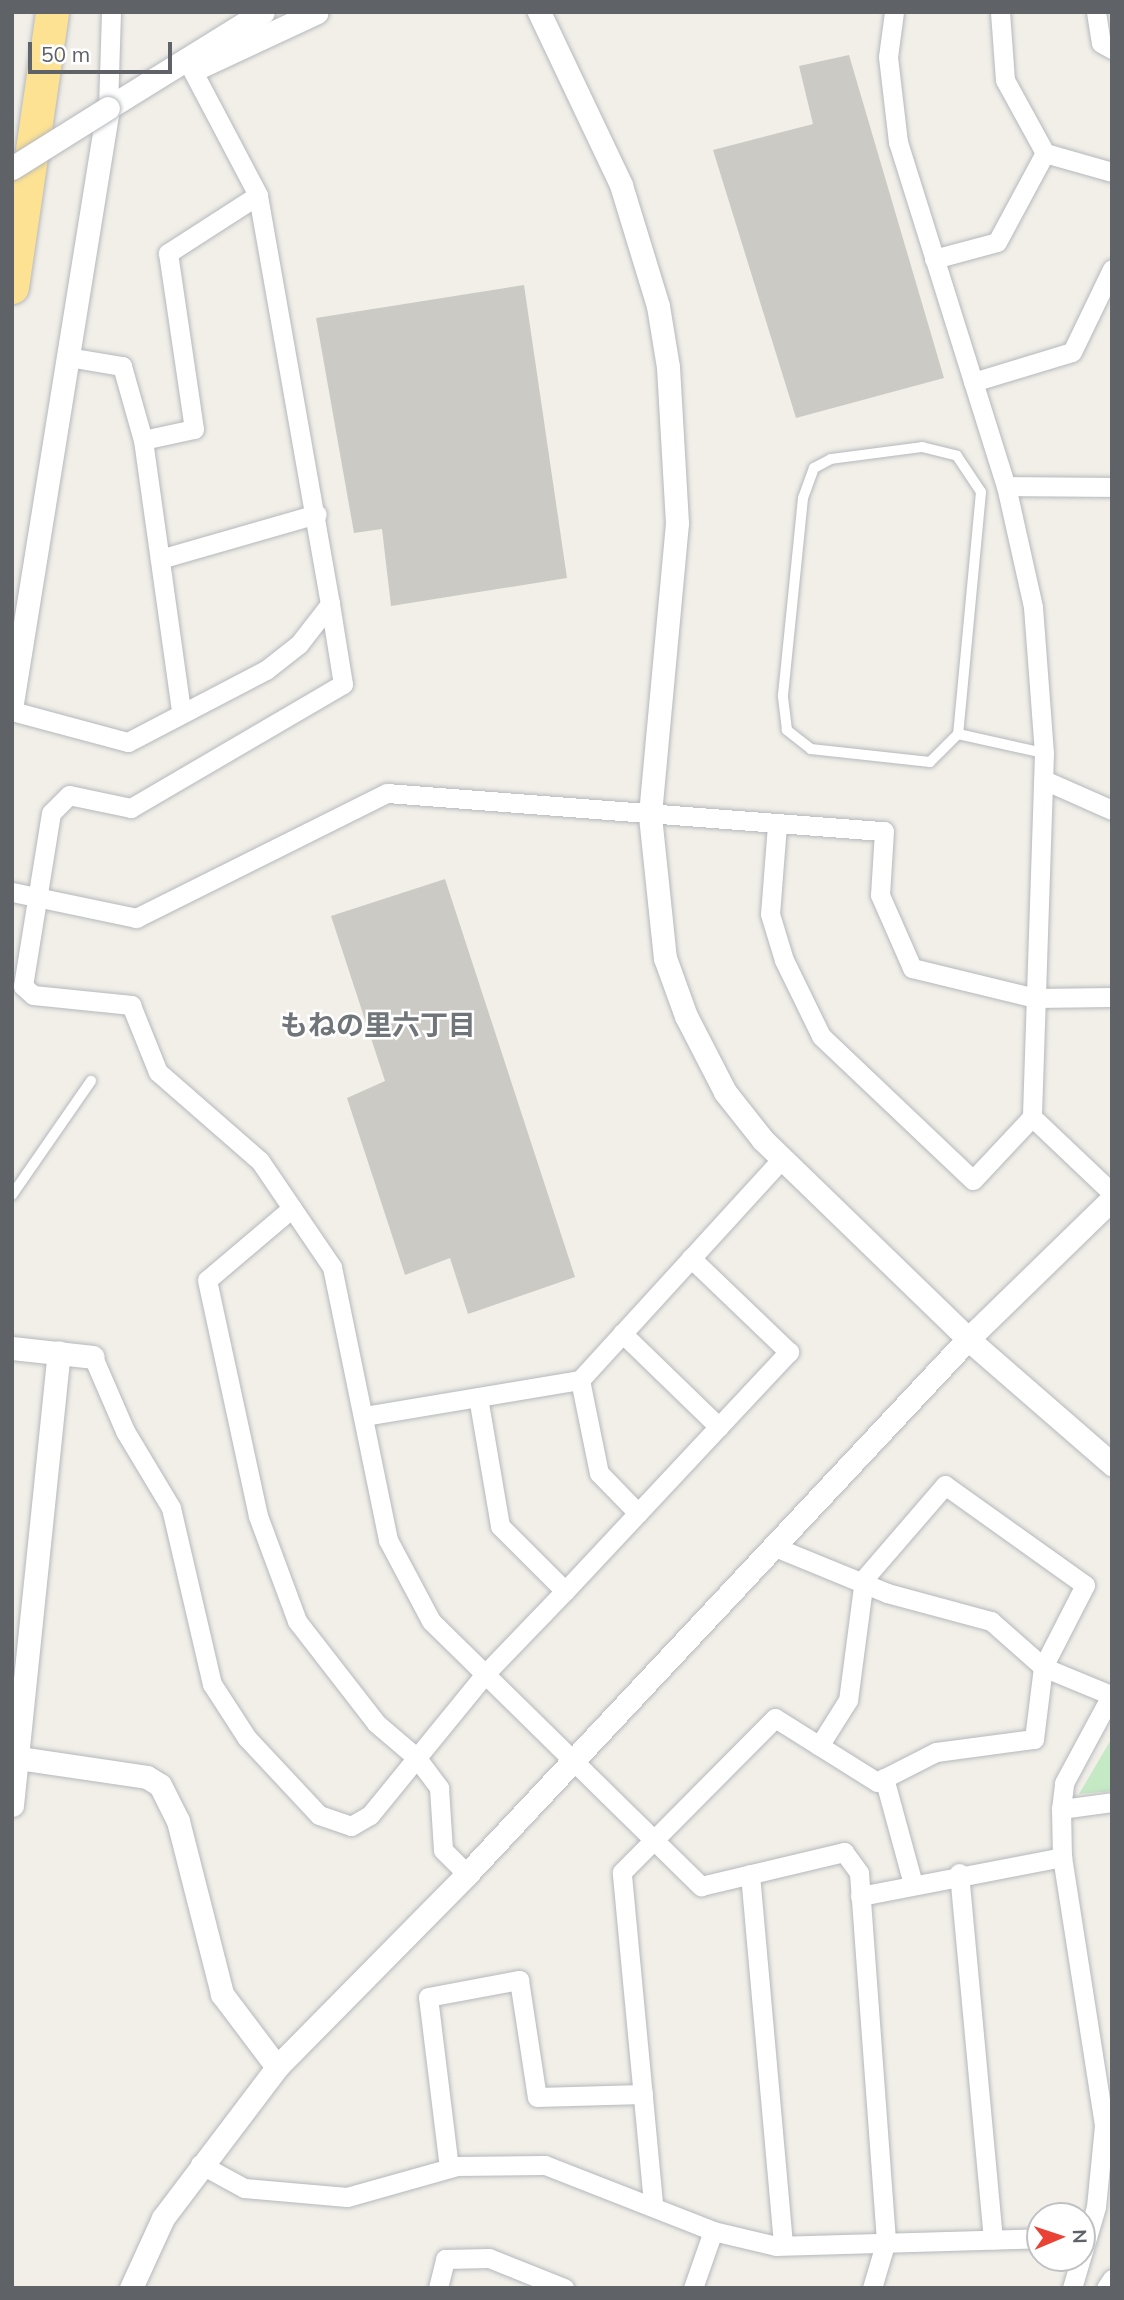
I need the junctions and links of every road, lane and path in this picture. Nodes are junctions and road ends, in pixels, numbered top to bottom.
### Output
1 (52, 12) edge
2 (111, 12) edge
3 (263, 12) edge
4 (317, 12) edge
5 (540, 12) edge
6 (894, 12) edge
7 (1000, 12) edge
8 (1096, 12) edge
9 (1112, 49) edge
10 (192, 70) junction
11 (108, 108) junction
12 (1045, 153) junction
13 (12, 168) edge
14 (1112, 172) edge
15 (258, 195) junction
16 (934, 259) junction
17 (1112, 270) edge
18 (12, 287) edge
19 (68, 357) junction
20 (973, 382) junction
21 (143, 440) junction
22 (1006, 486) junction
23 (1112, 487) edge
24 (317, 514) junction
25 (160, 559) junction
26 (330, 604) junction
27 (12, 703) edge
28 (12, 710) edge
29 (181, 710) junction
30 (958, 734) junction
31 (1044, 753) junction
32 (1044, 780) junction
33 (1112, 810) edge
34 (650, 816) junction
35 (777, 825) junction
36 (12, 892) edge
37 (38, 896) junction
38 (1112, 997) edge
39 (1035, 998) junction
40 (92, 1081) dead end
41 (1032, 1117) junction
42 (782, 1159) junction
43 (1112, 1193) edge
44 (12, 1195) edge
45 (1112, 1199) edge
46 (292, 1208) junction
47 (691, 1258) junction
48 (622, 1333) junction
49 (968, 1339) junction
50 (12, 1348) edge
51 (59, 1352) junction
52 (93, 1357) joint
53 (580, 1380) junction
54 (478, 1397) junction
55 (364, 1416) junction
56 (719, 1427) junction
57 (1112, 1464) edge
58 (639, 1513) junction
59 (775, 1547) junction
60 (864, 1579) junction
61 (565, 1591) junction
62 (1043, 1667) junction
63 (485, 1674) junction
64 (1112, 1695) edge
65 (820, 1746) junction
66 (15, 1757) edge
67 (416, 1757) junction
68 (570, 1760) junction
69 (884, 1778) junction
70 (1112, 1802) edge
71 (12, 1805) edge
72 (1061, 1809) junction
73 (652, 1844) junction
74 (1062, 1857) junction
75 (959, 1873) junction
76 (467, 1874) junction
77 (750, 1874) junction
78 (913, 1884) junction
79 (860, 1896) junction
80 (1105, 2066) edge
81 (277, 2067) junction
82 (643, 2094) junction
83 (200, 2164) junction
84 (449, 2168) junction
85 (1094, 2202) edge
86 (653, 2203) junction
87 (713, 2231) junction
88 (1026, 2238) edge
89 (993, 2239) junction
90 (886, 2241) junction
91 (783, 2245) junction
92 (1112, 2279) edge
93 (131, 2288) edge
94 (438, 2288) edge
95 (564, 2288) edge
96 (693, 2288) edge
97 (872, 2288) edge
98 (1106, 2288) edge

1 - 18 highway
2 - 11 street
3 - 11 street
4 - 10 street
5 - 34 street
6 - 16 street
7 - 12 street
8 - 9 street
10 - 11 street
10 - 15 street
11 - 13 street, bridge
11 - 19 street
12 - 14 street
12 - 16 street
15 - 21 street
15 - 24 street
16 - 20 street
17 - 20 street
19 - 21 street
19 - 27 street
20 - 22 street
21 - 25 street
22 - 23 street
22 - 31 street
24 - 25 street
24 - 26 street
25 - 29 street
26 - 29 street
26 - 37 street
28 - 29 street
30 - 30 lane
30 - 31 lane
31 - 32 street
32 - 33 street
32 - 39 street
34 - 35 street
34 - 37 street
34 - 42 street
35 - 39 street
35 - 41 street
36 - 37 street
37 - 46 street
38 - 39 street
39 - 41 street
40 - 44 lane
41 - 43 street
42 - 47 street
42 - 49 street
45 - 49 street
46 - 55 street
46 - 67 street
47 - 48 street
47 - 56 street
48 - 53 street
48 - 56 street
49 - 57 street
49 - 59 street
50 - 51 street
51 - 52 street
51 - 66 street
52 - 67 street
53 - 54 street
53 - 58 street
54 - 55 street
54 - 61 street
55 - 63 street
56 - 58 street
58 - 61 street
59 - 60 street
59 - 68 street
60 - 62 street
60 - 62 street
60 - 65 street
61 - 63 street
62 - 64 street
62 - 69 street
63 - 67 street
63 - 68 street
64 - 72 street
65 - 69 street
65 - 73 street
66 - 71 street
66 - 81 street
67 - 76 street
68 - 73 street
68 - 76 street
69 - 78 street
70 - 72 street
72 - 74 street
73 - 77 street
73 - 82 street
74 - 75 street
74 - 80 street
75 - 78 street
75 - 89 street
76 - 81 street
77 - 79 street
77 - 91 street
78 - 79 street
79 - 90 street
80 - 85 street
81 - 83 street
82 - 84 street
82 - 86 street
83 - 84 street
83 - 93 street
84 - 86 street
86 - 87 street
87 - 91 street
87 - 96 street
88 - 89 street
89 - 90 street
90 - 91 street
90 - 97 street
92 - 98 street
94 - 95 street

